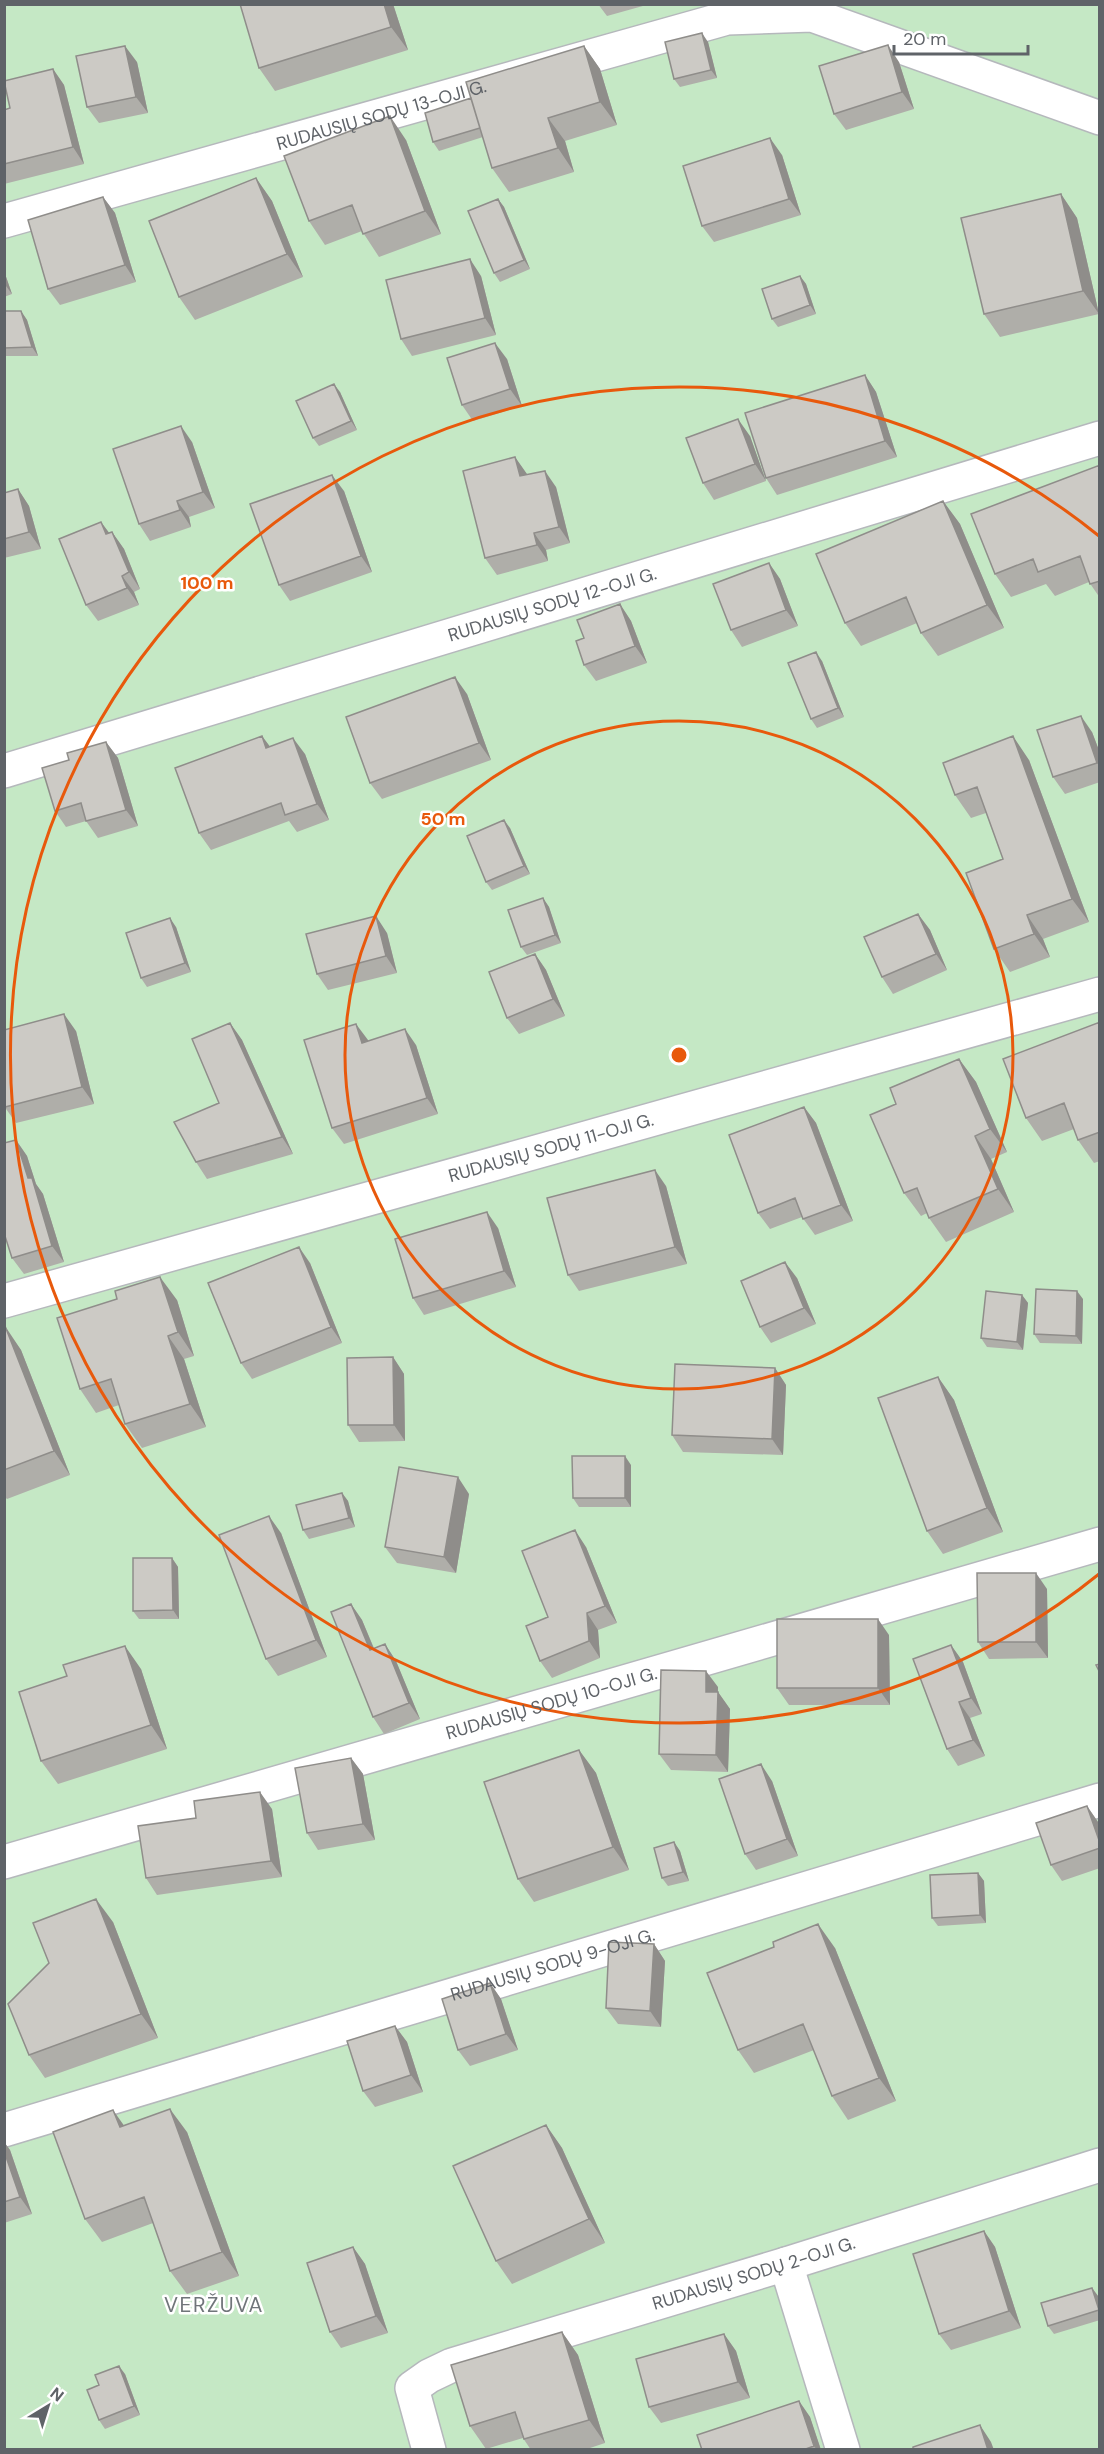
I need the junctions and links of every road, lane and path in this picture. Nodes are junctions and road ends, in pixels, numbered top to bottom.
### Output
1 (1100, 117) edge
2 (4, 221) edge
3 (1100, 438) edge
4 (4, 771) edge
5 (1100, 994) edge
6 (4, 1301) edge
7 (1100, 1544) edge
8 (1100, 1800) edge
9 (4, 1862) edge
10 (4, 2130) edge
11 (1100, 2164) edge
12 (786, 2264) junction
13 (429, 2450) edge
14 (843, 2450) edge

1 - 2 street, RUDAUSIŲ SODŲ 13-OJI G.
3 - 4 street, RUDAUSIŲ SODŲ 12-OJI G.
5 - 6 street, RUDAUSIŲ SODŲ 11-OJI G.
7 - 9 street, RUDAUSIŲ SODŲ 10-OJI G.
8 - 10 street, RUDAUSIŲ SODŲ 9-OJI G.
11 - 12 street, RUDAUSIŲ SODŲ 2-OJI G.
12 - 13 street, RUDAUSIŲ SODŲ 2-OJI G.
12 - 14 street

